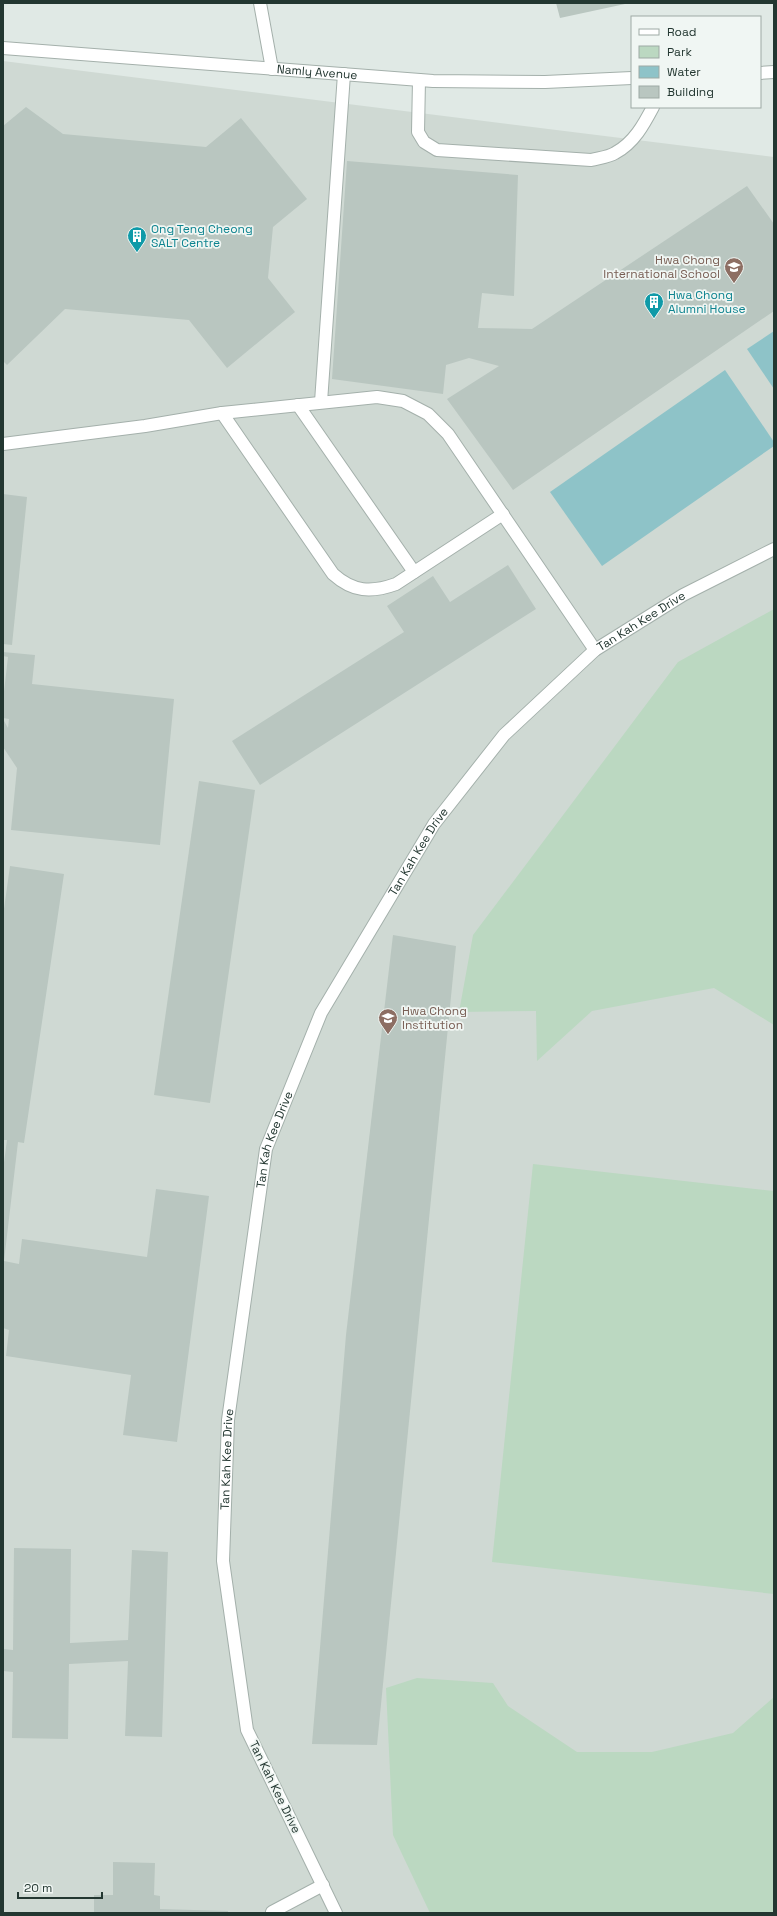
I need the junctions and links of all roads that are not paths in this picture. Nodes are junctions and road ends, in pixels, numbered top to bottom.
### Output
1 (260, 3) edge
2 (3, 48) edge
3 (272, 69) junction
4 (774, 72) edge
5 (761, 73) edge
6 (344, 74) junction
7 (631, 78) edge
8 (419, 80) junction
9 (652, 108) edge
10 (321, 402) junction
11 (298, 405) junction
12 (222, 414) junction
13 (3, 444) edge
14 (503, 514) junction
15 (774, 549) edge
16 (414, 572) junction
17 (595, 650) junction
18 (323, 1885) junction
19 (260, 1913) edge
20 (273, 1913) edge
21 (336, 1913) edge

1 - 3 street
2 - 3 street, Namly Avenue
3 - 6 street, Namly Avenue
4 - 5 street
6 - 8 street, Namly Avenue
6 - 10 street
7 - 8 street, Namly Avenue
8 - 9 street
10 - 11 street
10 - 14 street
11 - 12 street
11 - 16 street
12 - 13 street
12 - 16 street
14 - 16 street
14 - 17 street
15 - 17 street, Tan Kah Kee Drive
17 - 18 street, Tan Kah Kee Drive
18 - 20 street
18 - 21 street, Tan Kah Kee Drive
19 - 20 street

